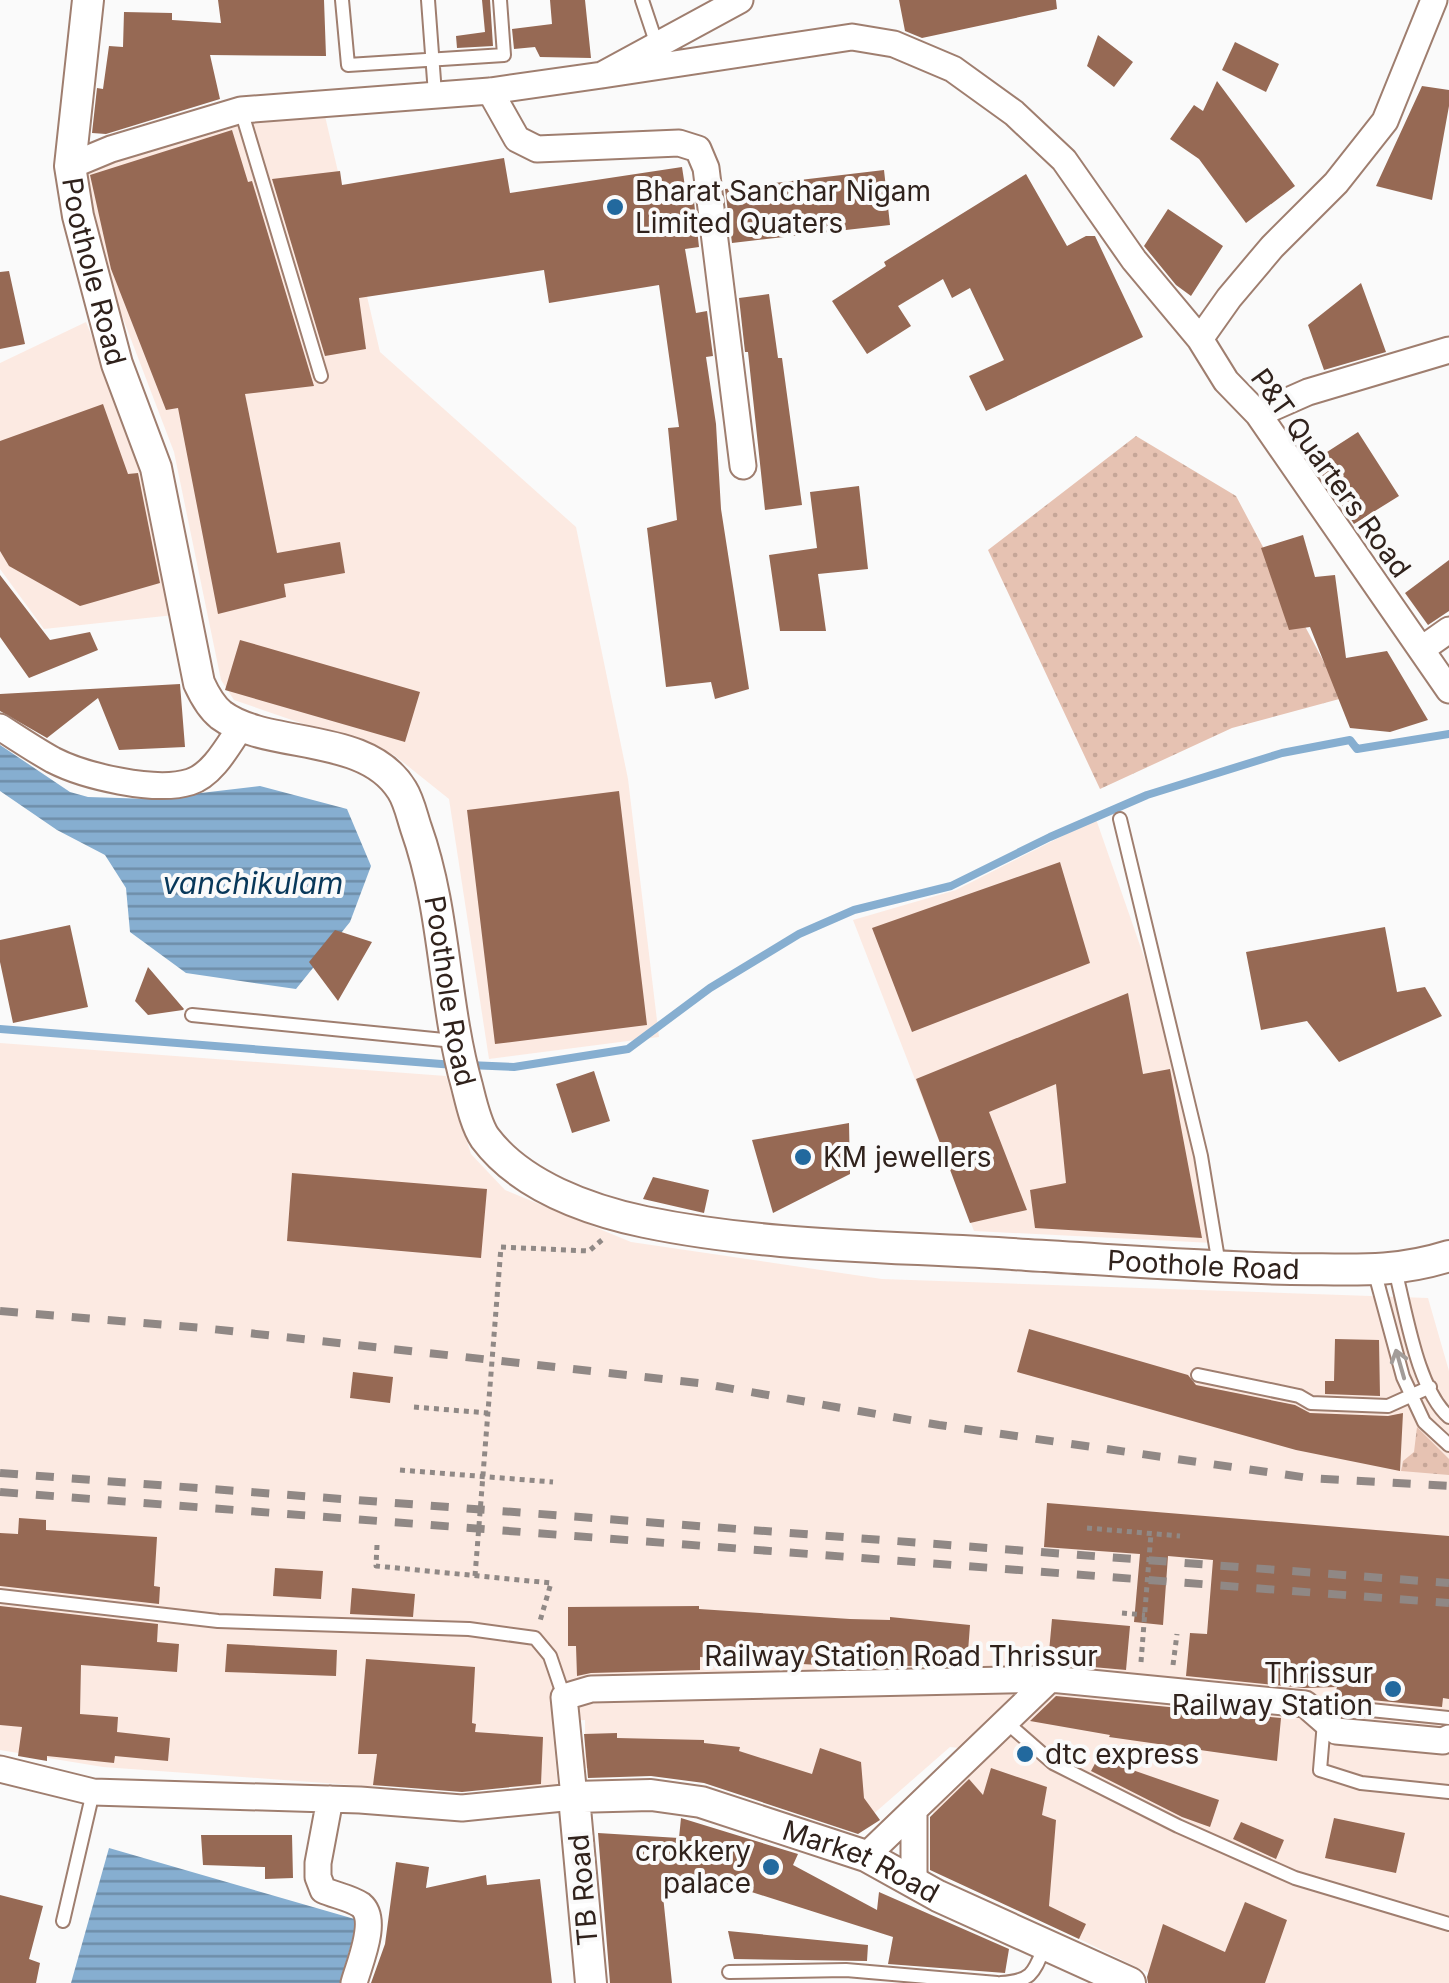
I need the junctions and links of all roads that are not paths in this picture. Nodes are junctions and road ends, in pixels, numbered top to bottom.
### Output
1 (88, 0) edge
2 (342, 0) edge
3 (428, 0) edge
4 (500, 0) edge
5 (642, 0) edge
6 (740, 0) edge
7 (1434, 0) edge
8 (657, 44) junction
9 (432, 61) junction
10 (602, 75) junction
11 (490, 91) junction
12 (434, 94) junction
13 (241, 110) junction
14 (70, 166) junction
15 (1200, 339) junction
16 (1449, 350) edge
17 (321, 376) dead end
18 (1258, 414) junction
19 (743, 466) dead end
20 (1449, 630) edge
21 (1422, 649) junction
22 (1449, 690) edge
23 (242, 725) junction
24 (0, 726) edge
25 (1120, 819) dead end
26 (192, 1014) dead end
27 (458, 1057) junction
28 (1449, 1256) edge
29 (1220, 1268) junction
30 (1384, 1270) junction
31 (1198, 1375) dead end
32 (1430, 1387) junction
33 (1412, 1396) junction
34 (1449, 1418) edge
35 (1449, 1445) edge
36 (0, 1596) edge
37 (1050, 1680) junction
38 (564, 1697) junction
39 (1305, 1704) junction
40 (1449, 1718) edge
41 (1006, 1722) junction
42 (1324, 1722) junction
43 (1449, 1738) edge
44 (0, 1769) edge
45 (93, 1792) junction
46 (1449, 1792) edge
47 (574, 1797) junction
48 (330, 1799) junction
49 (914, 1810) junction
50 (866, 1856) junction
51 (914, 1883) junction
52 (63, 1921) dead end
53 (1449, 1924) edge
54 (1045, 1945) junction
55 (729, 1972) dead end
56 (354, 1983) edge
57 (591, 1983) edge
58 (999, 1983) edge
59 (1130, 1983) edge

1 - 14 street, Poothole Road
2 - 9 lane
3 - 9 lane
4 - 9 lane
5 - 8 lane
6 - 8 street
7 - 15 street
8 - 10 street
9 - 12 lane
10 - 11 street, P&T Quarters Road
10 - 15 street, P&T Quarters Road
11 - 12 street, P&T Quarters Road
11 - 19 street
12 - 13 street, P&T Quarters Road
13 - 14 street, P&T Quarters Road
13 - 17 lane
14 - 23 street, Poothole Road
15 - 18 street, P&T Quarters Road
16 - 18 street
18 - 21 street, P&T Quarters Road
20 - 21 street
21 - 22 street, P&T Quarters Road
23 - 24 street
23 - 27 street, Poothole Road
25 - 29 lane
26 - 27 lane
27 - 29 street, Poothole Road
28 - 30 street, Poothole Road
29 - 30 street, Poothole Road
30 - 32 lane
33 -> 30 lane
31 - 33 lane
32 - 33 lane
32 - 34 lane
33 - 35 lane
36 - 38 lane
37 - 38 street, Railway Station Road Thrissur
37 - 39 street, Railway Station Road Thrissur
37 - 41 street
38 - 47 street
39 - 40 lane
39 - 42 street
41 - 49 street
41 - 53 lane
42 - 43 street
42 - 46 lane
44 - 45 street
45 - 48 street
45 - 52 lane
47 - 48 street
47 - 50 street, Market Road
47 - 57 street, TB Road
48 - 56 street
49 - 50 street
49 - 51 street
50 - 51 street, Market Road
51 - 54 street, Market Road
54 - 58 lane
54 - 59 street, Market Road
55 - 58 lane

